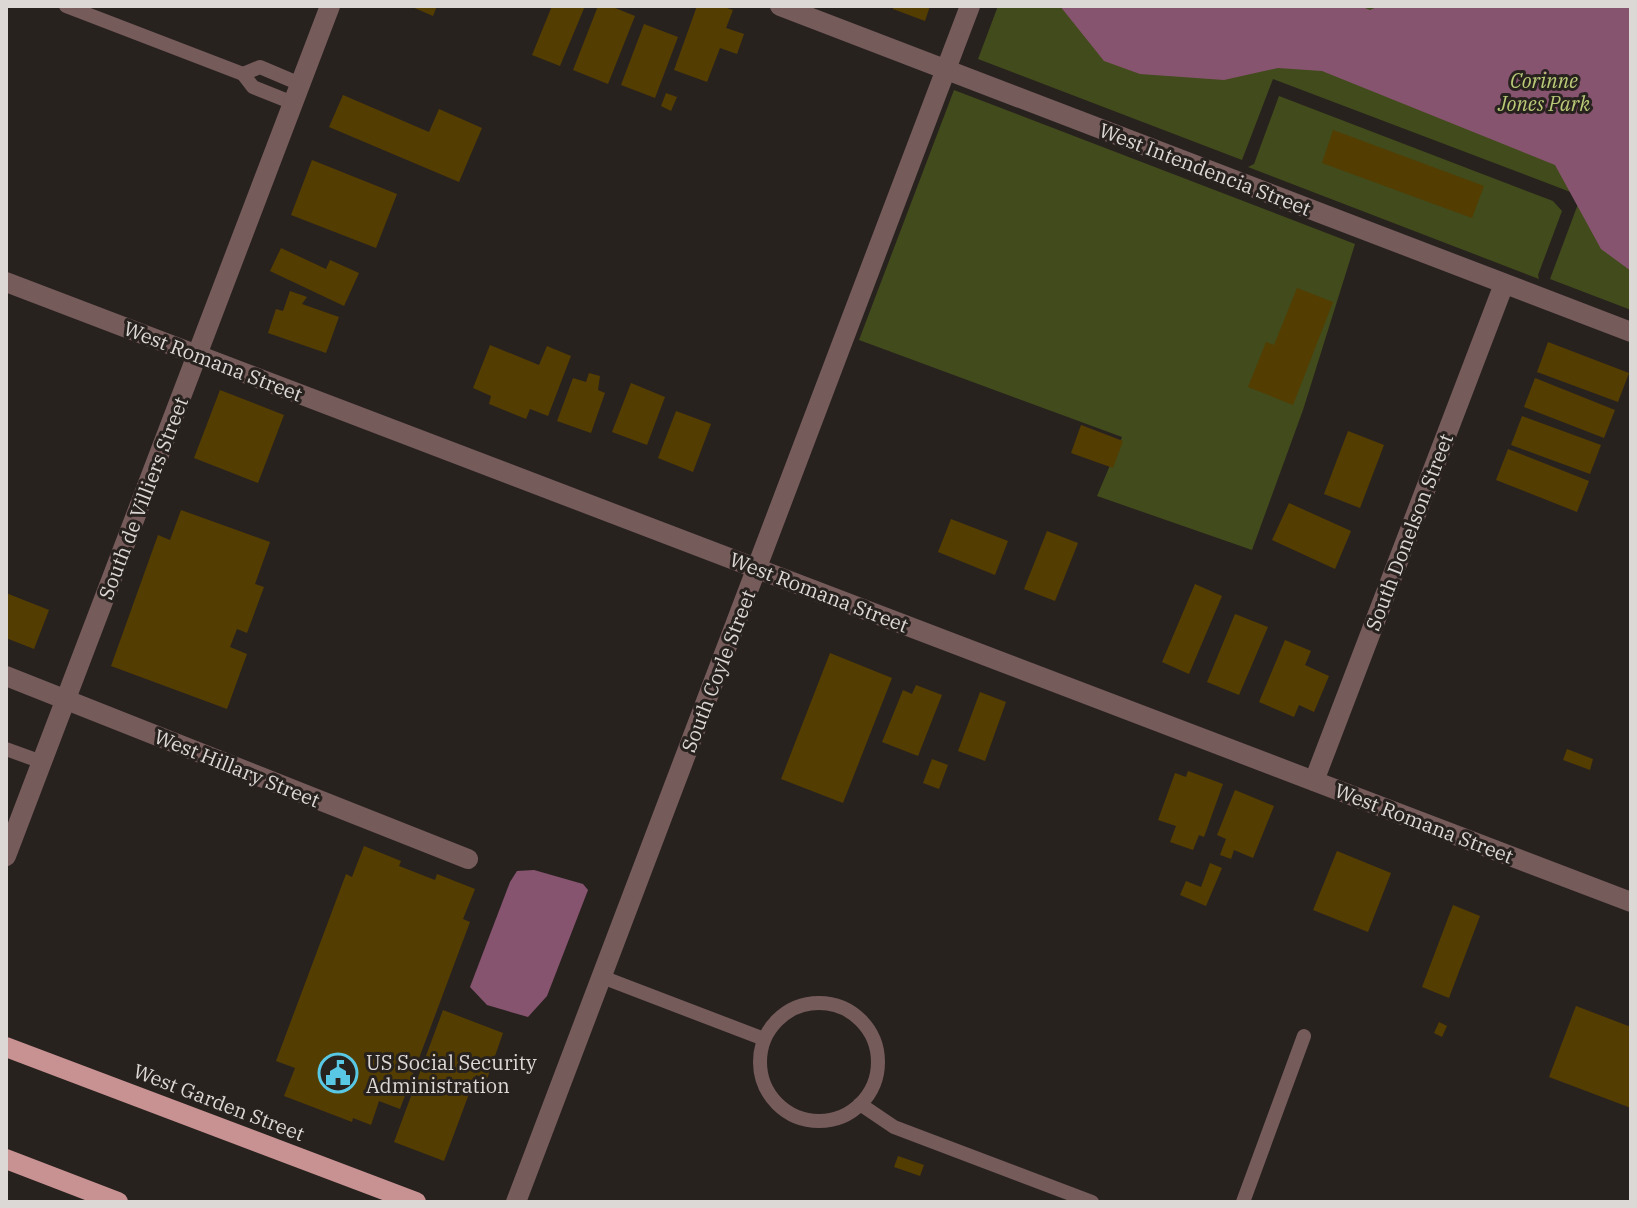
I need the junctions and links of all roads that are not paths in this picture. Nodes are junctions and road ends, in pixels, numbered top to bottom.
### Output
1 (66, 6) edge
2 (330, 6) edge
3 (780, 6) edge
4 (970, 6) edge
5 (946, 70) junction
6 (297, 94) junction
7 (6, 282) edge
8 (1504, 284) junction
9 (1631, 332) edge
10 (198, 355) junction
11 (757, 568) junction
12 (6, 676) edge
13 (66, 700) junction
14 (6, 749) edge
15 (42, 762) junction
16 (1314, 781) junction
17 (6, 856) edge
18 (468, 859) dead end
19 (1631, 902) edge
20 (602, 977) junction
21 (1304, 1036) dead end
22 (764, 1039) junction
23 (6, 1047) edge
24 (860, 1104) junction
25 (6, 1159) edge
26 (118, 1202) edge
27 (416, 1202) edge
28 (516, 1202) edge
29 (1092, 1202) edge
30 (1243, 1202) edge

1 - 6 lane
2 - 6 street, South de Villiers Street
3 - 5 street, West Intendencia Street
4 - 5 street, South Coyle Street
5 - 8 street, West Intendencia Street
5 - 11 street, South Coyle Street
6 - 10 street, South de Villiers Street
7 - 10 street, West Romana Street
8 - 9 street, West Intendencia Street
8 - 16 street, South Donelson Street
10 - 11 street, West Romana Street
10 - 13 street, South de Villiers Street
11 - 16 street, West Romana Street
11 - 20 street, South Coyle Street
12 - 13 street, West Hillary Street
13 - 15 street, South de Villiers Street
13 - 18 street, West Hillary Street
14 - 15 lane
15 - 17 street, South de Villiers Street
16 - 19 street, West Romana Street
20 - 22 lane
20 - 28 street, South Coyle Street
21 - 30 lane
22 - 24 lane
22 - 24 lane
23 - 27 main road, West Garden Street
24 - 29 lane
25 - 26 main road

